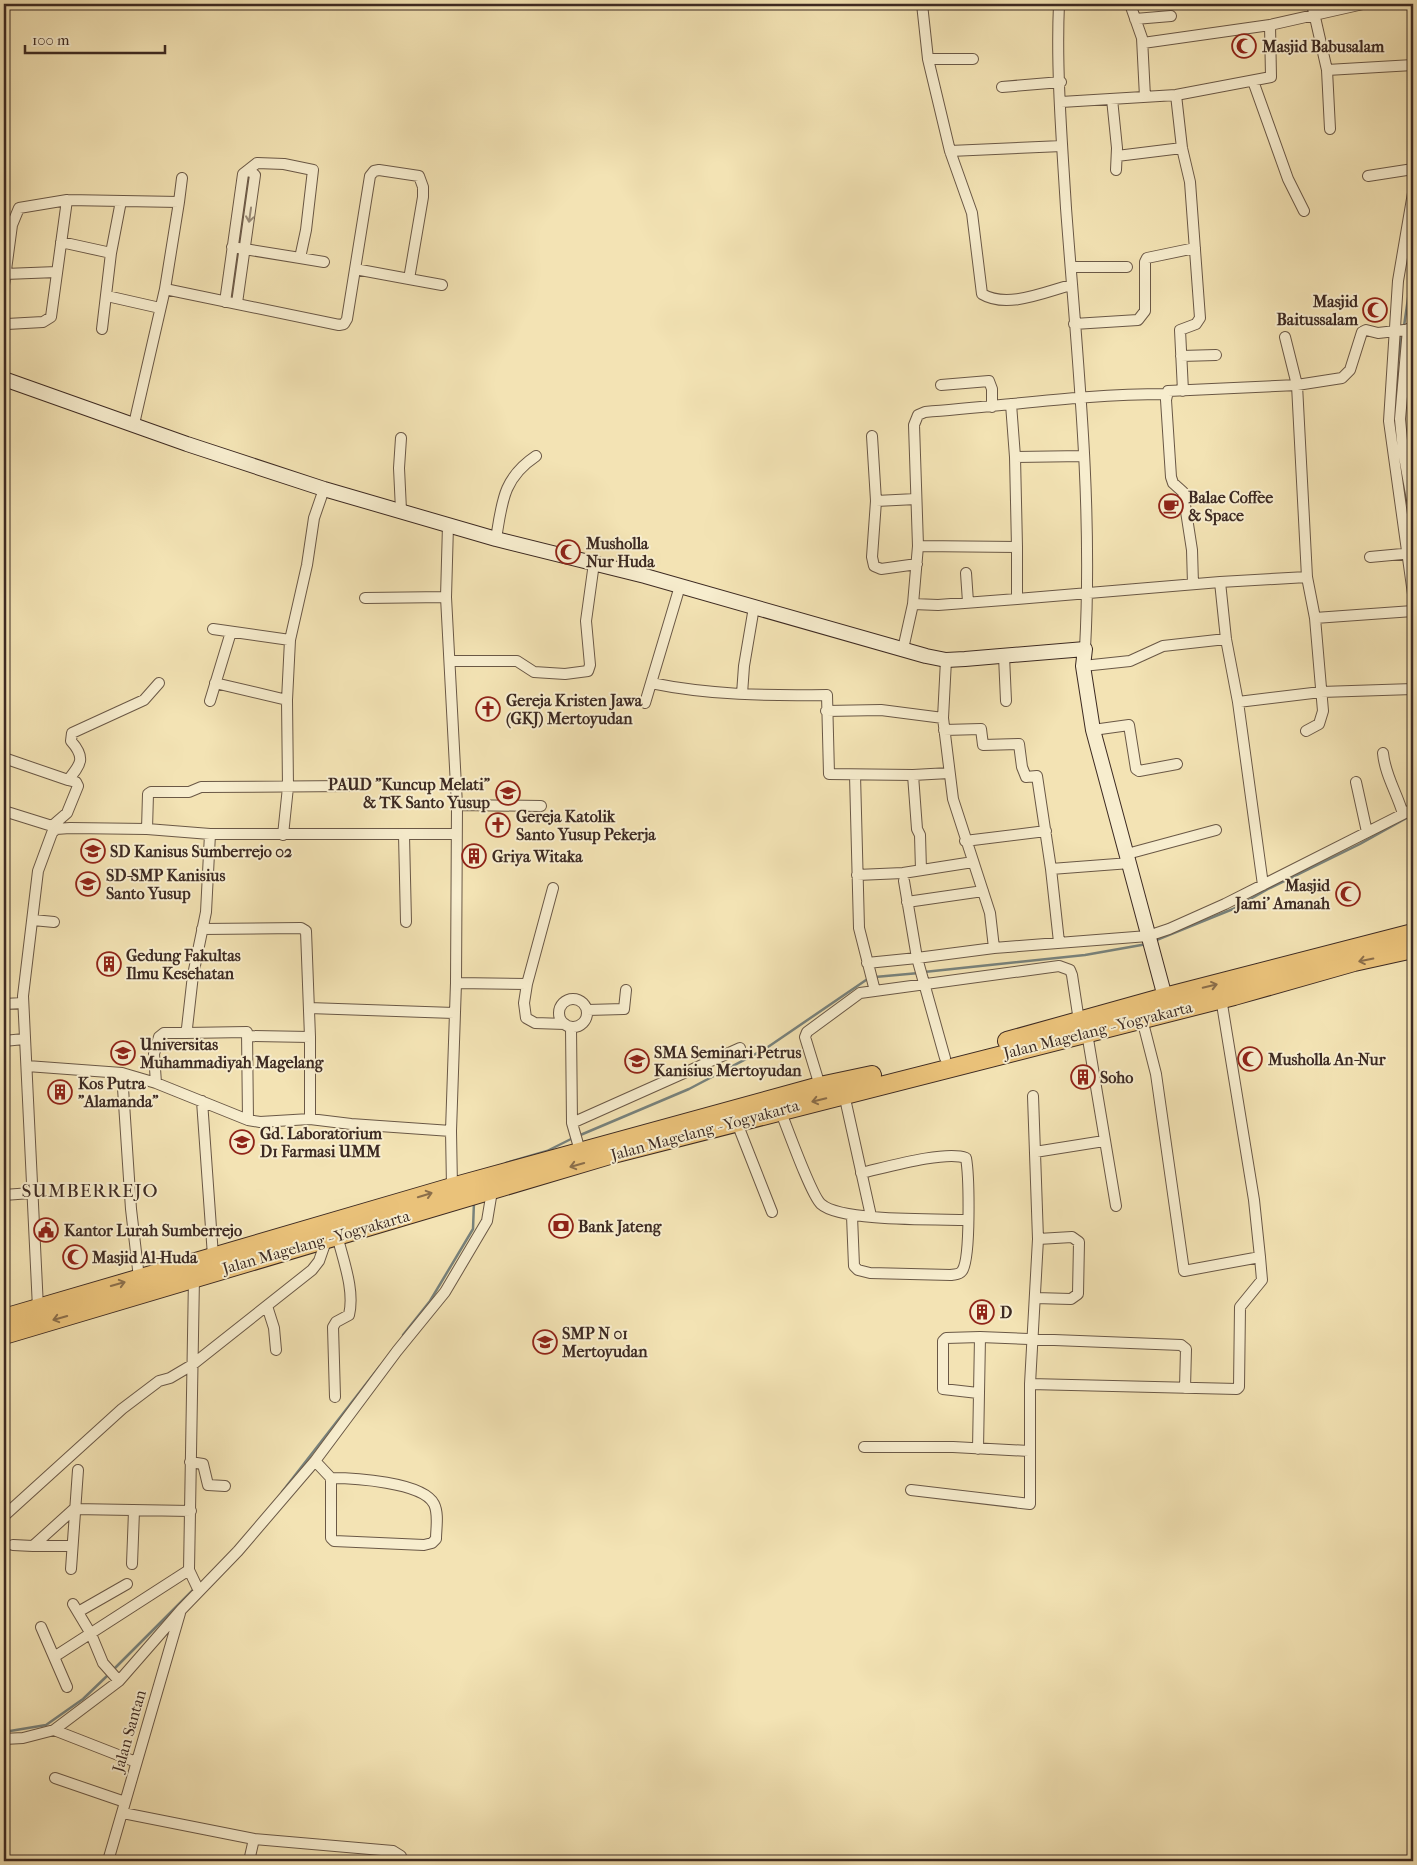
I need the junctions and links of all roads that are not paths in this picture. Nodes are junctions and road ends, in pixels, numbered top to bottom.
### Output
1 (922, 4) edge
2 (1059, 4) edge
3 (1130, 4) edge
4 (1312, 4) edge
5 (1363, 4) edge
6 (1316, 15) junction
7 (1171, 16) dead end
8 (1135, 19) junction
9 (1270, 25) junction
10 (1142, 41) junction
11 (928, 59) junction
12 (973, 59) dead end
13 (1413, 65) edge
14 (1326, 70) junction
15 (1253, 81) junction
16 (1060, 82) junction
17 (1002, 87) dead end
18 (1176, 95) junction
19 (1145, 97) junction
20 (1112, 99) junction
21 (1061, 102) junction
22 (1330, 129) dead end
23 (1062, 146) junction
24 (1182, 148) junction
25 (950, 151) junction
26 (1118, 156) junction
27 (1413, 169) edge
28 (250, 170) junction
29 (1116, 170) dead end
30 (1368, 176) dead end
31 (182, 178) dead end
32 (1413, 193) edge
33 (67, 200) junction
34 (121, 201) junction
35 (179, 202) junction
36 (1304, 211) dead end
37 (61, 242) junction
38 (232, 247) junction
39 (1195, 248) junction
40 (245, 250) junction
41 (111, 252) junction
42 (300, 258) junction
43 (324, 262) dead end
44 (1070, 267) junction
45 (1127, 267) dead end
46 (355, 269) junction
47 (58, 272) junction
48 (5, 274) junction
49 (409, 279) junction
50 (4, 285) edge
51 (442, 285) dead end
52 (1071, 285) junction
53 (165, 289) junction
54 (107, 296) junction
55 (225, 302) junction
56 (237, 303) junction
57 (160, 308) junction
58 (4, 322) edge
59 (1074, 324) junction
60 (102, 329) dead end
61 (1403, 330) edge
62 (1285, 337) dead end
63 (1216, 355) dead end
64 (1181, 356) junction
65 (4, 380) edge
66 (941, 385) dead end
67 (1297, 385) junction
68 (1183, 391) junction
69 (1413, 392) edge
70 (1402, 393) junction
71 (1166, 394) junction
72 (1080, 396) junction
73 (1011, 404) junction
74 (992, 407) junction
75 (134, 424) junction
76 (872, 436) dead end
77 (401, 438) dead end
78 (536, 456) dead end
79 (1084, 456) junction
80 (1015, 457) junction
81 (324, 489) junction
82 (916, 499) junction
83 (876, 501) junction
84 (1413, 501) edge
85 (401, 510) junction
86 (448, 524) junction
87 (496, 539) junction
88 (918, 546) junction
89 (1017, 546) junction
90 (1410, 553) edge
91 (1370, 557) dead end
92 (594, 563) junction
93 (916, 564) junction
94 (966, 573) dead end
95 (1307, 577) junction
96 (1220, 582) junction
97 (1194, 584) junction
98 (680, 586) junction
99 (1088, 594) junction
100 (1413, 594) edge
101 (446, 597) junction
102 (365, 598) dead end
103 (1017, 599) junction
104 (968, 602) junction
105 (914, 604) junction
106 (754, 607) junction
107 (1413, 611) edge
108 (1315, 618) junction
109 (213, 629) dead end
110 (230, 632) junction
111 (1226, 639) junction
112 (290, 640) junction
113 (903, 649) junction
114 (1085, 649) junction
115 (1004, 656) junction
116 (946, 660) junction
117 (451, 661) junction
118 (1083, 666) junction
119 (215, 683) junction
120 (651, 683) junction
121 (159, 684) dead end
122 (1413, 689) edge
123 (1321, 692) junction
124 (742, 694) junction
125 (287, 700) junction
126 (1006, 700) dead end
127 (210, 701) dead end
128 (1238, 702) junction
129 (645, 703) dead end
130 (826, 712) junction
131 (943, 718) junction
132 (944, 730) junction
133 (1093, 730) junction
134 (1306, 731) dead end
135 (1383, 753) dead end
136 (4, 758) edge
137 (1177, 764) dead end
138 (949, 773) junction
139 (855, 775) junction
140 (913, 775) junction
141 (68, 780) junction
142 (1356, 782) dead end
143 (349, 786) dead end
144 (288, 787) junction
145 (457, 805) junction
146 (541, 806) dead end
147 (1413, 809) edge
148 (4, 811) edge
149 (1403, 812) junction
150 (54, 827) junction
151 (147, 829) junction
152 (1216, 830) dead end
153 (1046, 831) junction
154 (1367, 832) junction
155 (210, 834) junction
156 (456, 834) junction
157 (283, 835) junction
158 (404, 835) junction
159 (965, 841) junction
160 (1129, 858) junction
161 (973, 862) junction
162 (1051, 869) junction
163 (921, 870) junction
164 (856, 875) junction
165 (904, 880) dead end
166 (1262, 883) junction
167 (553, 888) dead end
168 (983, 891) junction
169 (907, 902) junction
170 (33, 920) junction
171 (54, 922) dead end
172 (406, 922) dead end
173 (202, 929) junction
174 (1413, 933) edge
175 (1059, 942) junction
176 (1149, 942) junction
177 (994, 948) junction
178 (1413, 949) edge
179 (867, 965) junction
180 (920, 971) junction
181 (456, 982) junction
182 (527, 984) junction
183 (626, 990) dead end
184 (875, 990) junction
185 (1166, 997) junction
186 (1222, 998) junction
187 (23, 1003) junction
188 (4, 1004) edge
189 (309, 1008) junction
190 (587, 1010) junction
191 (454, 1013) junction
192 (1142, 1019) junction
193 (568, 1026) junction
194 (1083, 1027) junction
195 (186, 1033) junction
196 (248, 1036) junction
197 (310, 1037) junction
198 (24, 1039) junction
199 (4, 1042) edge
200 (740, 1048) dead end
201 (945, 1058) junction
202 (27, 1066) junction
203 (122, 1073) junction
204 (156, 1083) junction
205 (820, 1086) junction
206 (844, 1094) junction
207 (1033, 1096) dead end
208 (202, 1101) junction
209 (780, 1110) junction
210 (310, 1119) junction
211 (248, 1120) junction
212 (737, 1123) junction
213 (573, 1127) junction
214 (451, 1131) junction
215 (1104, 1141) junction
216 (612, 1148) junction
217 (579, 1149) junction
218 (1035, 1152) junction
219 (861, 1173) junction
220 (489, 1184) junction
221 (456, 1186) junction
222 (31, 1193) junction
223 (4, 1195) edge
224 (1116, 1206) dead end
225 (772, 1212) dead end
226 (852, 1216) junction
227 (871, 1216) junction
228 (967, 1220) junction
229 (332, 1237) junction
230 (1038, 1239) junction
231 (213, 1256) junction
232 (1260, 1257) junction
233 (194, 1277) junction
234 (139, 1278) junction
235 (1035, 1298) junction
236 (85, 1302) junction
237 (267, 1306) junction
238 (38, 1308) junction
239 (4, 1318) edge
240 (4, 1335) edge
241 (980, 1337) junction
242 (1033, 1339) junction
243 (276, 1350) dead end
244 (192, 1365) junction
245 (1030, 1384) junction
246 (1185, 1388) junction
247 (978, 1393) junction
248 (335, 1397) dead end
249 (864, 1447) dead end
250 (978, 1449) junction
251 (1029, 1451) junction
252 (315, 1461) junction
253 (190, 1462) junction
254 (78, 1470) dead end
255 (331, 1478) junction
256 (225, 1486) dead end
257 (911, 1490) dead end
258 (74, 1509) junction
259 (134, 1510) junction
260 (191, 1511) junction
261 (4, 1516) edge
262 (13, 1545) dead end
263 (33, 1546) junction
264 (72, 1546) junction
265 (132, 1564) dead end
266 (71, 1569) dead end
267 (190, 1574) junction
268 (127, 1584) dead end
269 (198, 1590) junction
270 (181, 1610) junction
271 (41, 1627) dead end
272 (90, 1634) junction
273 (54, 1657) junction
274 (115, 1677) junction
275 (67, 1688) dead end
276 (54, 1730) junction
277 (4, 1739) edge
278 (136, 1762) junction
279 (55, 1778) dead end
280 (125, 1802) junction
281 (123, 1813) junction
282 (254, 1839) junction
283 (108, 1861) edge
284 (249, 1861) edge
285 (402, 1861) edge

1 - 11 street
2 - 16 street
3 - 8 street
4 - 6 street
5 - 6 street
6 - 9 street
6 - 14 street
7 - 8 street
8 - 10 street
9 - 10 street
9 - 15 street
10 - 19 street
11 - 12 street
11 - 25 street
13 - 14 street
14 - 22 street
15 - 18 street
15 - 36 street
16 - 17 street
16 - 21 street
18 - 19 street
18 - 24 street
19 - 20 street
20 - 21 street
20 - 26 street
21 - 23 street
23 - 25 street
23 - 44 street
24 - 26 street
24 - 39 street
25 - 52 street
26 - 29 street
27 - 30 street
28 - 38 street
28 -> 40 street
28 - 42 street
31 - 35 street
32 - 61 street
33 - 34 street
33 - 37 street
33 - 48 street
34 - 35 street
34 - 41 street
35 - 53 street
37 - 41 street
37 - 47 street
38 - 40 street
38 - 55 street
39 - 59 street
39 - 64 street
40 - 42 street
40 - 56 street
41 - 54 street
42 - 43 street
44 - 45 street
44 - 52 street
46 - 49 street
46 - 49 street
46 - 56 street
47 - 48 street
47 - 58 street
48 - 50 street
49 - 51 street
52 - 59 street
53 - 55 street
53 - 57 street
54 - 57 street
54 - 60 street
55 - 56 street
57 - 75 street
59 - 72 street
61 - 67 street
61 - 70 street
61 - 90 street
62 - 67 street
63 - 64 street
64 - 68 street
65 - 75 street
66 - 74 street
67 - 68 street
67 - 95 street
68 - 71 street
69 - 70 street
70 - 84 street
71 - 72 street
71 - 97 street
72 - 73 street
72 - 79 street
73 - 74 street
73 - 80 street
74 - 82 street
75 - 81 street
76 - 83 street
77 - 85 street
78 - 87 street
79 - 80 street
79 - 99 street
80 - 89 street
81 - 85 street
81 - 112 street
82 - 83 street
82 - 88 street
83 - 93 street
85 - 86 street
86 - 87 street
86 - 101 street
87 - 92 street
88 - 89 street
88 - 93 street
89 - 103 street
90 - 91 street
90 - 100 street
92 - 98 street
92 - 117 street
93 - 105 street
94 - 104 street
95 - 96 street
95 - 108 street
96 - 97 street
96 - 111 street
97 - 99 street
98 - 106 street
98 - 120 street
99 - 103 street
99 - 114 street
101 - 102 street
101 - 117 street
103 - 104 street
104 - 105 street
105 - 113 street
106 - 113 street
106 - 124 street
107 - 108 street
108 - 123 street
109 - 110 street
110 - 112 street
110 - 119 street
111 - 118 street
111 - 128 street
112 - 125 street
113 - 116 street
114 - 115 street
114 - 118 street
115 - 116 street
115 - 126 street
116 - 131 street
117 - 145 street
118 - 133 street
119 - 125 street
119 - 127 street
120 - 124 street
120 - 129 street
121 - 141 street
122 - 123 street
123 - 128 street
123 - 134 street
124 - 130 street
125 - 144 street
128 - 166 street
130 - 131 street
130 - 139 street
131 - 132 street
132 - 138 street
132 - 153 street
133 - 137 street
133 - 160 street
135 - 149 street
136 - 141 street
138 - 140 street
138 - 159 street
139 - 140 street
139 - 164 street
140 - 163 street
141 - 150 street
142 - 154 street
143 - 144 street
144 - 151 street
144 - 157 street
145 - 146 street
145 - 156 street
147 - 149 street
148 - 150 street
149 - 154 street
150 - 151 street
150 - 170 street
151 - 155 street
152 - 160 street
153 - 159 street
153 - 162 street
154 - 166 street
155 - 157 street
155 - 173 street
156 - 158 street
156 - 181 street
157 - 158 street
158 - 172 street
159 - 161 street
160 - 162 street
160 - 176 street
161 - 163 street
161 - 168 street
162 - 175 street
163 - 164 street
164 - 179 street
165 - 169 street
166 - 176 street
167 - 182 street
168 - 169 street
168 - 177 street
169 - 180 street
170 - 171 street
170 - 187 street
173 - 189 street
173 - 195 street
185 -> 174 highway, Jalan Magelang - Yogyakarta
175 - 176 street
175 - 177 street
176 - 185 street
177 - 180 street
178 -> 186 highway, Jalan Magelang - Yogyakarta
179 - 180 street
179 - 184 street
180 - 184 street
180 - 194 street
180 - 201 street
181 - 182 street
181 - 191 street
182 - 193 street
183 - 190 street
184 - 205 street
185 - 194 highway, Jalan Magelang - Yogyakarta
186 - 192 highway, Jalan Magelang - Yogyakarta
186 - 232 street
187 - 188 street
187 - 198 street
189 - 191 street
189 - 197 street
190 - 193 street
190 - 193 street
191 - 214 street
192 - 194 highway, Jalan Magelang - Yogyakarta
192 - 232 street
193 - 213 street
194 - 201 highway, Jalan Magelang - Yogyakarta
194 - 206 highway, Jalan Magelang - Yogyakarta
194 - 215 street
195 - 196 street
195 - 204 street
196 - 197 street
196 - 211 street
197 - 210 street
198 - 199 street
198 - 202 street
200 - 213 street
201 - 205 highway, Jalan Magelang - Yogyakarta
202 - 203 street
202 - 222 street
203 - 204 street
203 - 234 street
204 - 208 street
205 - 216 highway, Jalan Magelang - Yogyakarta
206 -> 209 highway, Jalan Magelang - Yogyakarta
206 - 219 street
207 - 218 street
208 - 211 street
208 - 231 street
209 - 212 highway, Jalan Magelang - Yogyakarta
209 - 226 street
210 - 211 street
210 - 214 street
212 - 216 highway, Jalan Magelang - Yogyakarta
212 - 225 street
213 - 217 street
214 - 221 street
215 - 218 street
215 - 224 street
216 - 217 highway, Jalan Magelang - Yogyakarta
216 -> 220 highway, Jalan Magelang - Yogyakarta
217 - 220 highway, Jalan Magelang - Yogyakarta
218 - 230 street
219 - 227 street
219 - 228 street
220 - 221 highway, Jalan Magelang - Yogyakarta
220 - 229 highway, Jalan Magelang - Yogyakarta
220 - 252 street
231 -> 221 highway, Jalan Magelang - Yogyakarta
222 - 223 street
222 - 238 street
226 - 227 street
226 - 228 street
227 - 228 street
229 - 233 highway, Jalan Magelang - Yogyakarta
229 - 237 street
229 - 248 street
230 - 235 street
230 - 235 street
231 - 234 highway, Jalan Magelang - Yogyakarta
232 - 246 street
233 - 236 highway, Jalan Magelang - Yogyakarta
233 - 244 street
236 -> 234 highway, Jalan Magelang - Yogyakarta
235 - 242 street
236 - 238 highway, Jalan Magelang - Yogyakarta
236 -> 240 highway, Jalan Magelang - Yogyakarta
237 - 243 street
237 - 244 street
238 - 239 highway, Jalan Magelang - Yogyakarta
241 - 242 street
241 - 247 street
241 - 247 street
242 - 245 street
242 - 246 street
244 - 253 street
244 - 261 street
245 - 246 street
245 - 251 street
247 - 250 street
249 - 250 street
250 - 251 street
251 - 257 street
252 - 255 street
252 - 269 street
253 - 256 street
253 - 260 street
254 - 258 street
255 - 255 street
258 - 259 street
258 - 263 street
258 - 264 street
259 - 260 street
259 - 265 street
260 - 267 street
262 - 263 street
263 - 264 street
264 - 266 street
267 - 269 street
267 - 272 street
268 - 272 street
269 - 270 street
270 - 274 street
270 - 278 street, Jalan Santan
271 - 273 street
272 - 273 street
272 - 274 street
273 - 275 street
274 - 276 street
276 - 277 street
276 - 278 street
278 - 280 street, Jalan Santan
279 - 280 street
280 - 281 street, Jalan Santan
281 - 282 street
281 - 283 street, Jalan Santan
282 - 284 street
282 - 285 street

